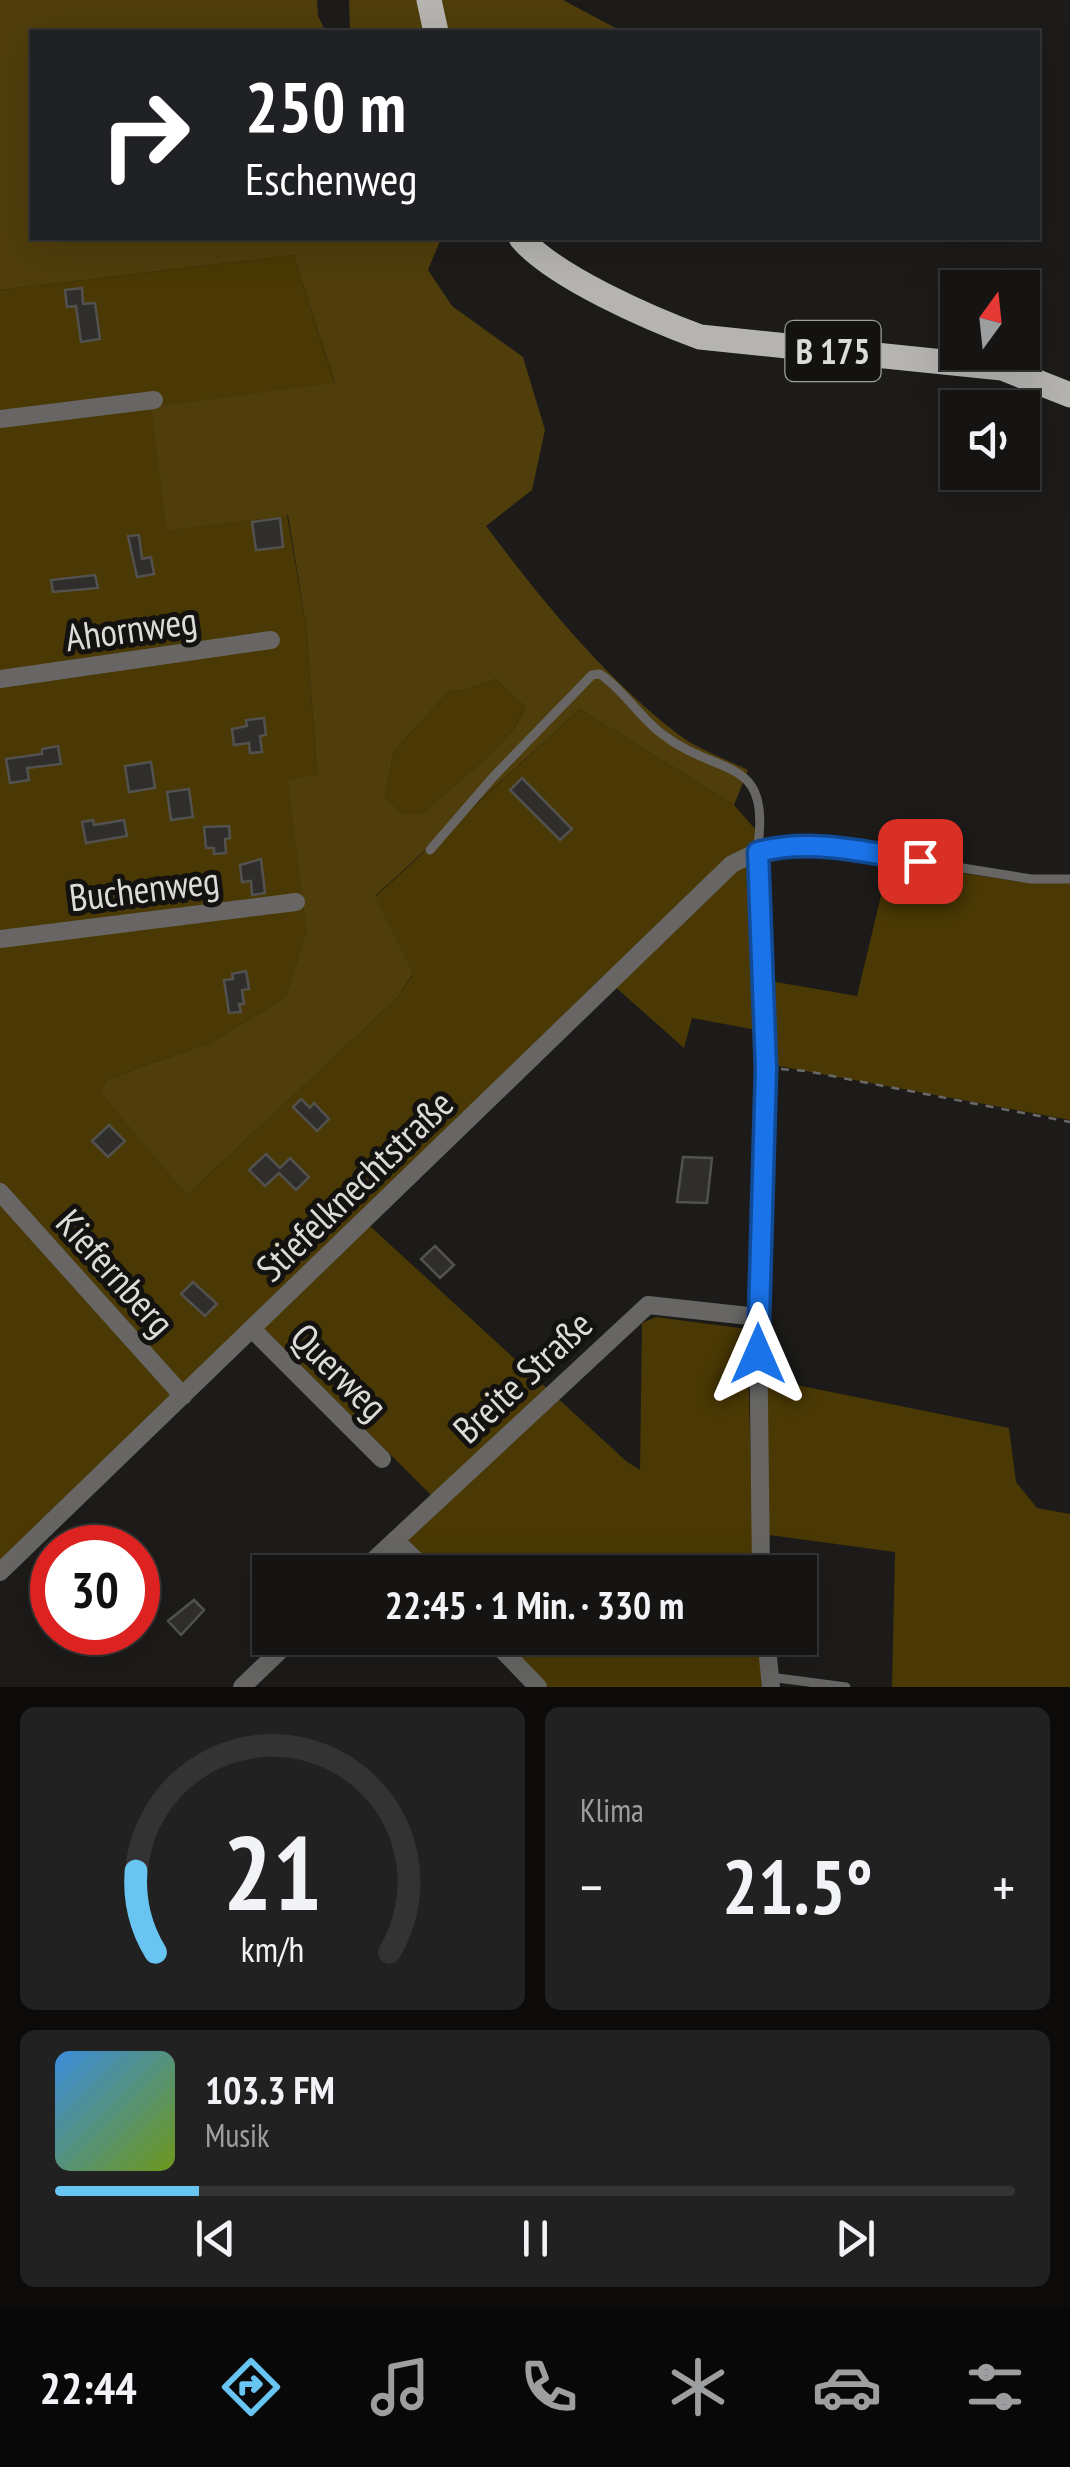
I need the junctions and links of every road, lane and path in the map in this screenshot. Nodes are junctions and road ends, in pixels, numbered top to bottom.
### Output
1 (429, 0) edge
2 (436, 30) edge
3 (523, 240) edge
4 (1070, 395) edge
5 (154, 400) dead end
6 (0, 419) edge
7 (271, 640) dead end
8 (0, 679) edge
9 (430, 850) dead end
10 (758, 852) junction
11 (1070, 879) edge
12 (296, 902) dead end
13 (0, 939) edge
14 (766, 1068) junction
15 (1070, 1122) edge
16 (0, 1192) edge
17 (758, 1317) junction
18 (252, 1329) junction
19 (183, 1396) junction
20 (382, 1460) dead end
21 (395, 1540) junction
22 (379, 1555) edge
23 (410, 1555) edge
24 (760, 1555) edge
25 (0, 1572) edge
26 (276, 1655) edge
27 (507, 1655) edge
28 (768, 1655) edge
29 (770, 1682) edge
30 (242, 1687) edge
31 (538, 1687) edge
32 (846, 1687) edge

1 - 2 main road
3 - 4 main road, B 175
5 - 6 street
7 - 8 street, Ahornweg
9 - 10 lane
10 - 11 lane
10 - 14 street
10 - 18 street, Stiefelknechtstraße
12 - 13 street, Buchenweg
14 - 15 path
14 - 17 street
16 - 19 street, Kiefernberg
17 - 21 street, Breite Straße
17 - 24 street
18 - 19 street, Stiefelknechtstraße
18 - 20 street, Querweg
19 - 25 street, Stiefelknechtstraße
21 - 22 street, Breite Straße
21 - 23 street
26 - 30 street
27 - 31 street
28 - 29 street
29 - 32 lane

